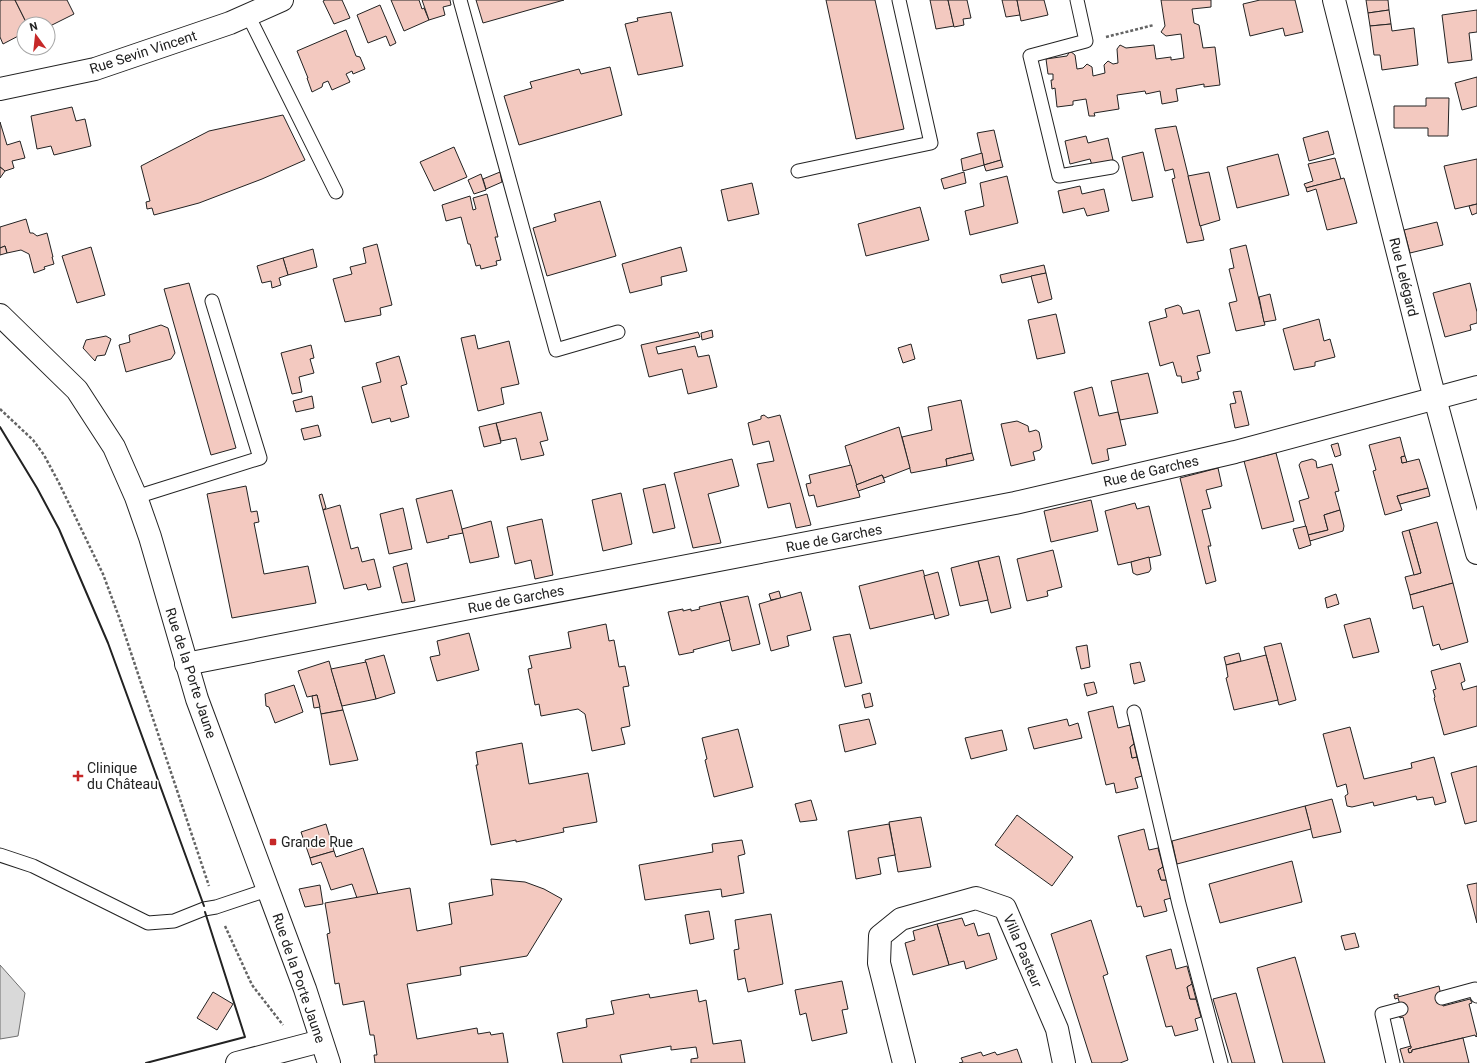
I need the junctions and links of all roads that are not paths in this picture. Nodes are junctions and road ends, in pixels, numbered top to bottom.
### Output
1 (282, 0) edge
2 (460, 0) edge
3 (899, 0) edge
4 (1077, 0) edge
5 (1334, 0) edge
6 (248, 15) junction
7 (0, 89) edge
8 (1112, 167) dead end
9 (798, 171) dead end
10 (336, 192) dead end
11 (212, 301) dead end
12 (0, 316) edge
13 (618, 332) dead end
14 (1477, 387) edge
15 (1435, 399) junction
16 (136, 497) junction
17 (1477, 553) edge
18 (186, 664) junction
19 (1134, 712) dead end
20 (0, 855) edge
21 (267, 890) junction
22 (1477, 996) edge
23 (1442, 998) dead end
24 (1401, 1009) dead end
25 (321, 1041) junction
26 (237, 1063) edge
27 (329, 1063) edge
28 (904, 1063) edge
29 (1064, 1063) edge
30 (1221, 1063) edge
31 (1393, 1063) edge

1 - 6 street, Rue Sevin Vincent
2 - 13 lane
3 - 9 lane
4 - 8 lane
5 - 15 street, Rue Lelégard
6 - 7 street, Rue Sevin Vincent
6 - 10 lane
11 - 16 lane
12 - 16 street, Rue de la Porte Jaune
14 - 15 street, Rue de Garches
15 - 17 street, Rue Lelégard
15 - 18 street, Rue de Garches
16 - 18 street, Rue de la Porte Jaune
18 - 21 street, Rue de la Porte Jaune
19 - 30 lane
20 - 21 lane
21 - 25 street, Rue de la Porte Jaune
22 - 23 lane
24 - 31 lane
25 - 26 street
25 - 27 street, Rue de la Porte Jaune
28 - 29 street, Villa Pasteur

